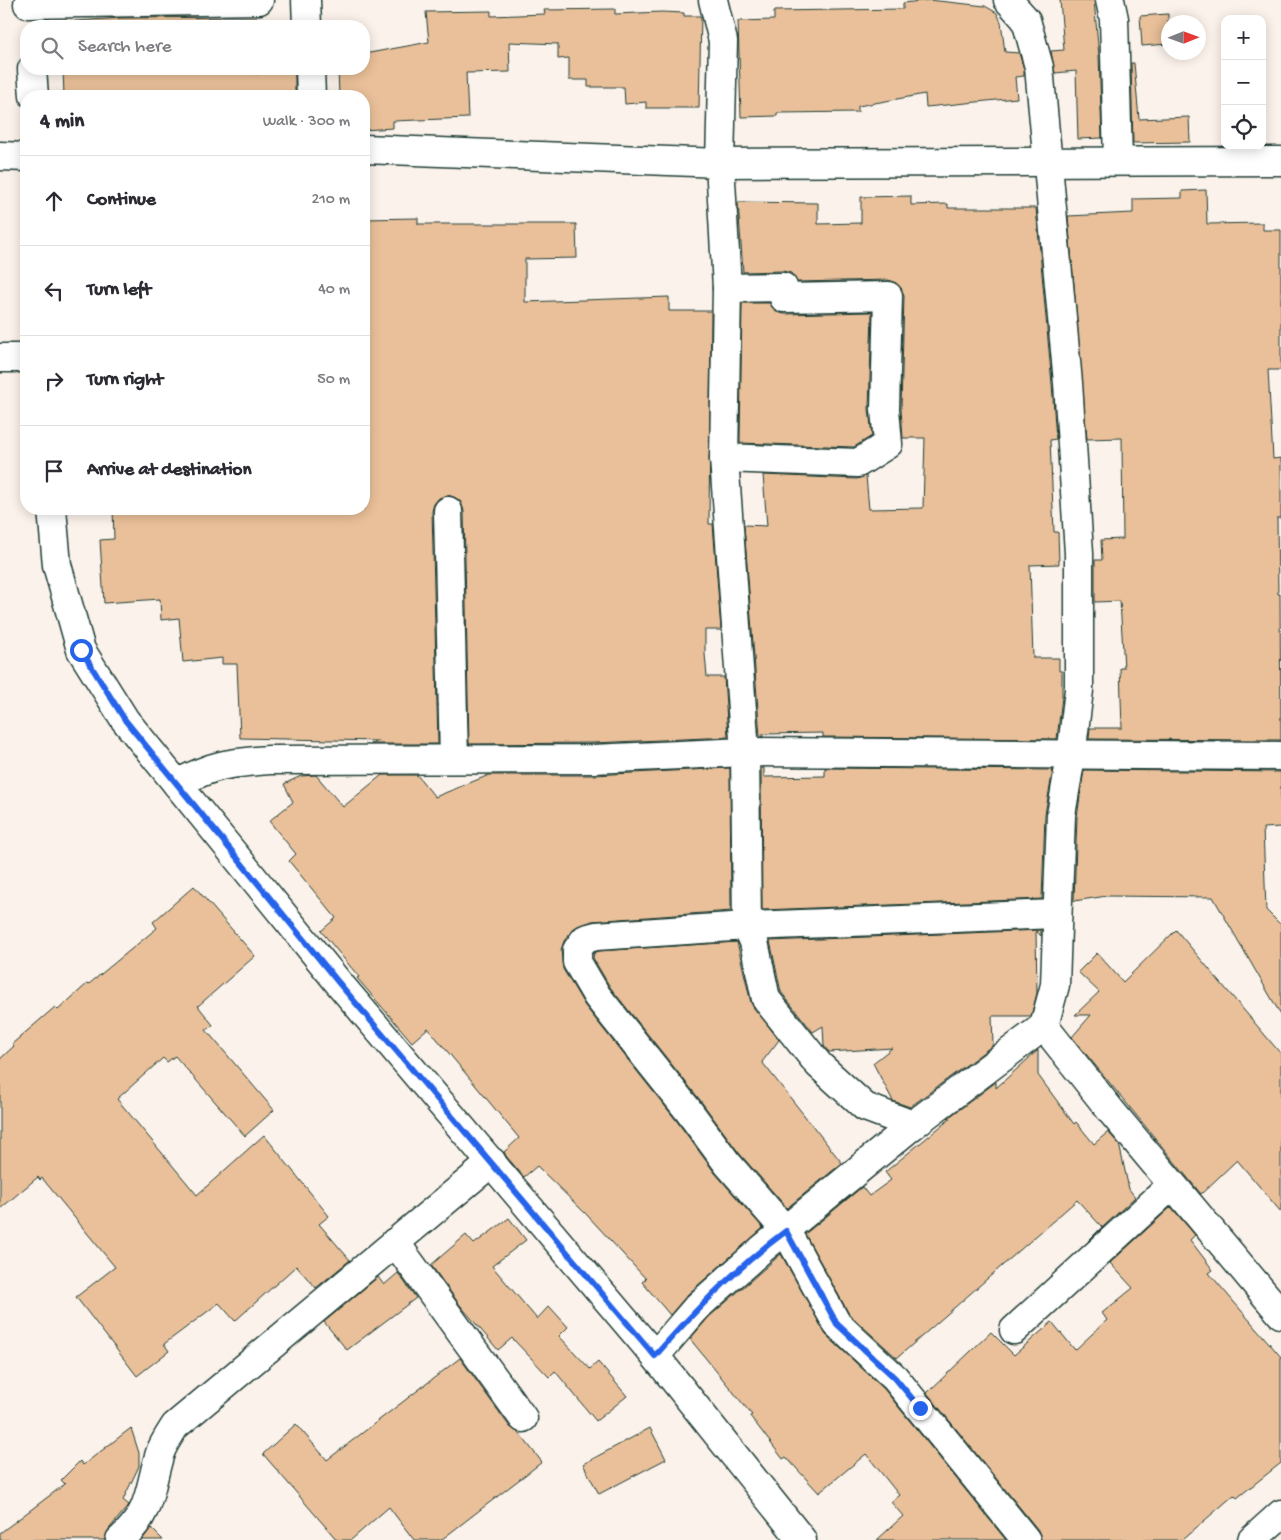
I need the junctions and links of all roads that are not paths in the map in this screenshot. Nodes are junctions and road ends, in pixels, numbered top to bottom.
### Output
1 (258, 0) edge
2 (306, 0) edge
3 (713, 0) edge
4 (1008, 0) edge
5 (1110, 0) edge
6 (28, 10) edge
7 (308, 20) edge
8 (32, 75) edge
9 (310, 75) edge
10 (34, 90) edge
11 (311, 90) edge
12 (370, 149) edge
13 (0, 156) edge
14 (20, 157) edge
15 (1118, 161) junction
16 (1281, 161) edge
17 (720, 162) junction
18 (1049, 162) junction
19 (727, 288) junction
20 (0, 358) edge
21 (20, 358) edge
22 (724, 458) junction
23 (448, 511) dead end
24 (53, 515) edge
25 (745, 752) junction
26 (1071, 756) junction
27 (1281, 756) edge
28 (454, 759) junction
29 (177, 784) junction
30 (1057, 914) junction
31 (747, 926) junction
32 (1044, 1026) junction
33 (913, 1125) junction
34 (492, 1162) junction
35 (1172, 1185) junction
36 (786, 1231) junction
37 (396, 1242) junction
38 (1281, 1314) edge
39 (1014, 1330) dead end
40 (655, 1356) junction
41 (523, 1418) dead end
42 (1281, 1514) edge
43 (120, 1540) edge
44 (802, 1540) edge
45 (1026, 1540) edge
46 (1252, 1540) edge

1 - 6 street
2 - 7 street
3 - 17 street
4 - 18 street
5 - 15 street
8 - 10 street
9 - 11 street
12 - 17 street
13 - 14 street
15 - 16 street
15 - 18 street
17 - 18 street
17 - 19 street
18 - 26 street
19 - 22 street
19 - 22 street
20 - 21 street
22 - 25 street
23 - 28 street
24 - 29 street
25 - 26 street
25 - 28 street
25 - 31 street
26 - 27 street
26 - 30 street
28 - 29 street
29 - 34 street
30 - 31 street
30 - 32 street
31 - 33 street
31 - 36 street
32 - 33 street
32 - 35 street
33 - 36 street
34 - 37 street
34 - 40 street
35 - 38 street
35 - 39 street
36 - 40 street
36 - 45 street
37 - 41 street
37 - 43 street
40 - 44 street
42 - 46 street

